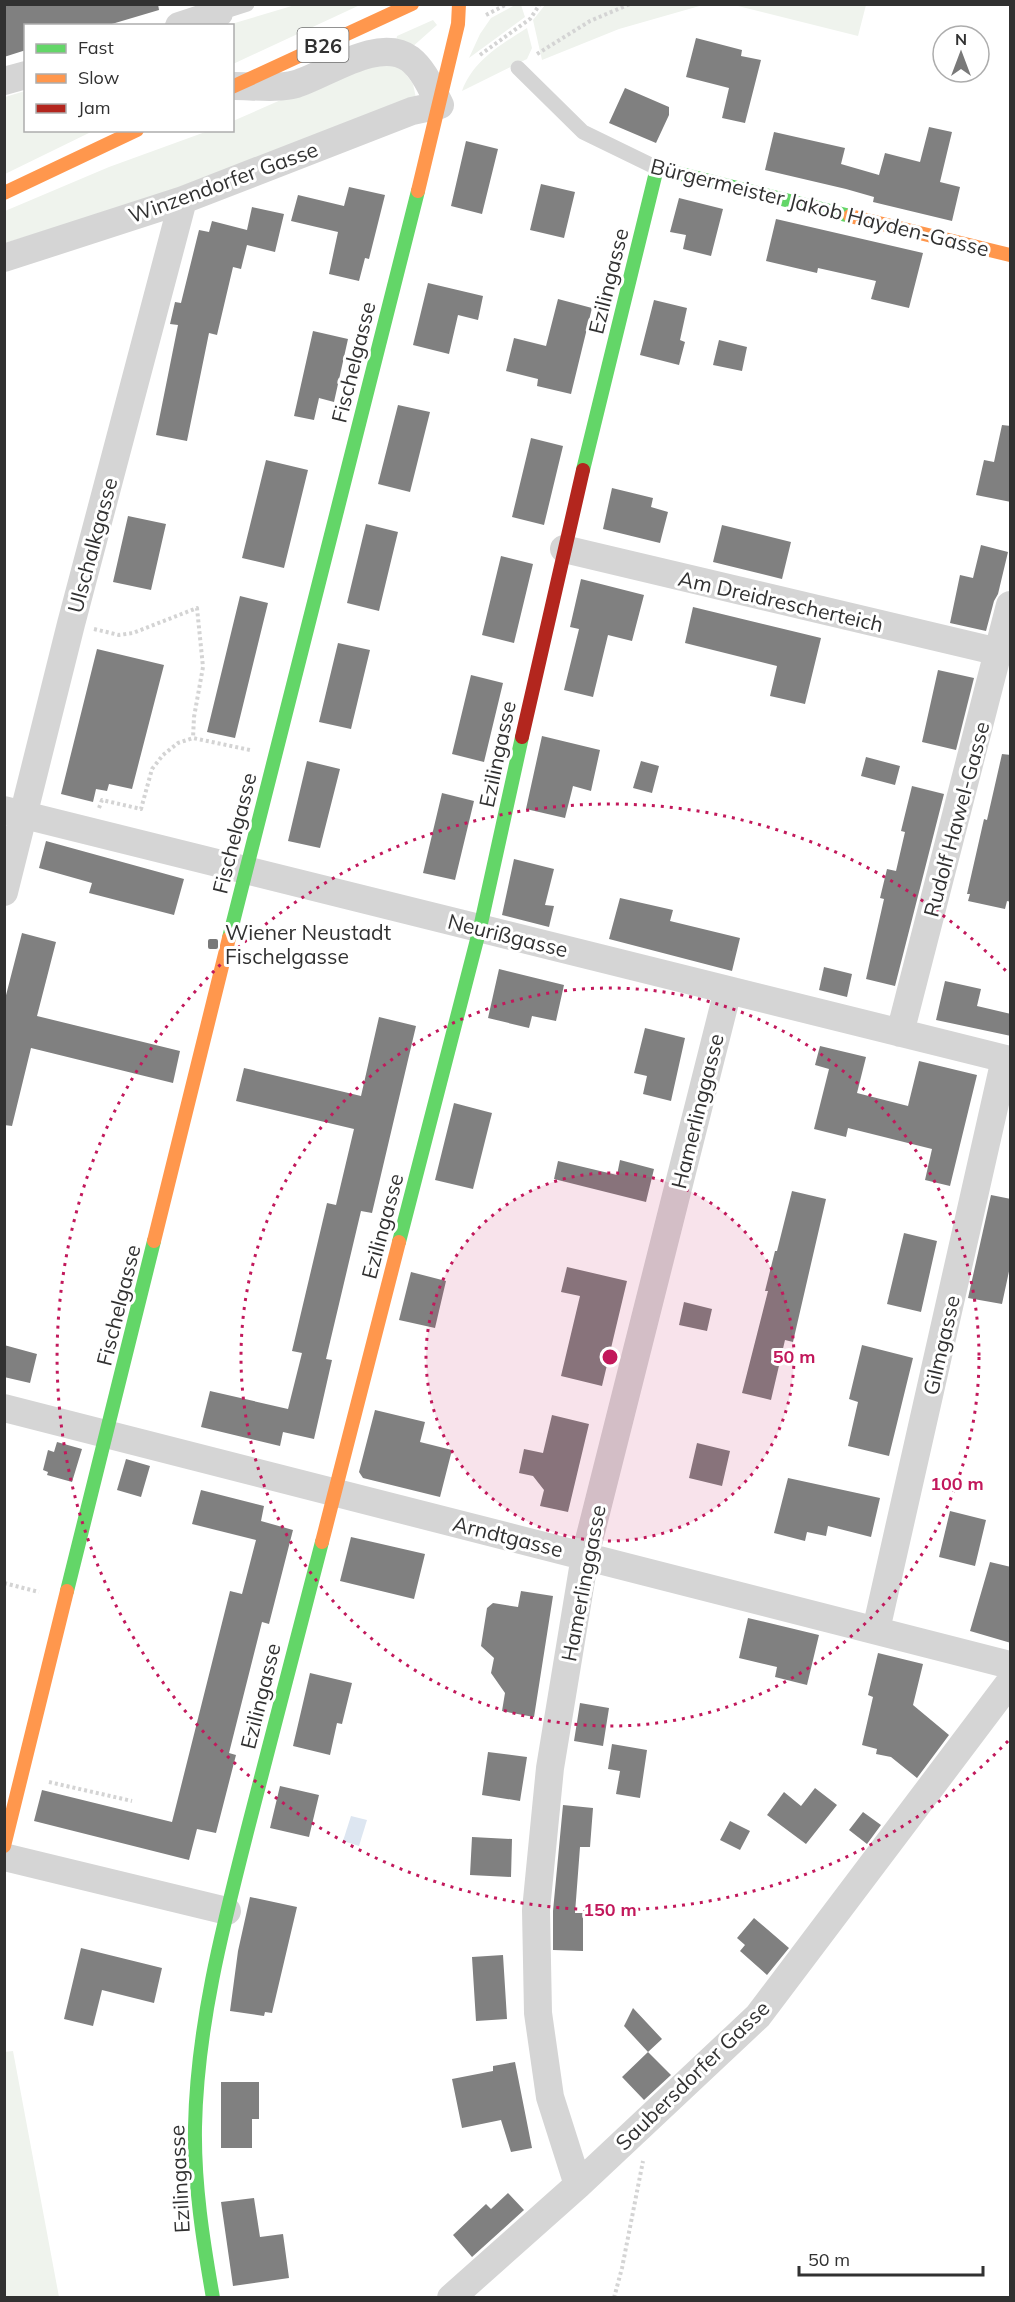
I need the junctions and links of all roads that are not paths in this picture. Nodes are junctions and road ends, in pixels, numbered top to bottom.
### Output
1 (247, 4) edge
2 (412, 4) edge
3 (459, 4) edge
4 (220, 9) edge
5 (184, 24) edge
6 (518, 68) dead end
7 (24, 76) edge
8 (4, 81) edge
9 (234, 86) edge
10 (234, 86) edge
11 (443, 93) junction
12 (133, 132) edge
13 (657, 168) junction
14 (4, 193) edge
15 (183, 200) junction
16 (1011, 255) edge
17 (4, 258) edge
18 (564, 549) junction
19 (1011, 605) edge
20 (999, 652) junction
21 (15, 813) edge
22 (246, 871) junction
23 (4, 892) edge
24 (480, 928) junction
25 (728, 990) junction
26 (900, 1033) junction
27 (1008, 1060) edge
28 (4, 1408) edge
29 (107, 1434) junction
30 (334, 1492) junction
31 (585, 1556) junction
32 (876, 1630) junction
33 (1011, 1665) edge
34 (1011, 1682) edge
35 (4, 1846) edge
36 (4, 1857) edge
37 (227, 1911) junction
38 (578, 2185) junction
39 (213, 2298) edge
40 (451, 2298) edge

1 - 4 lane
2 - 9 street, B26
3 - 11 street, Fischelgasse
4 - 5 street
6 - 13 lane, Bürgermeister Jakob Hayden-Gasse
7 - 8 street
10 - 11 street
11 - 15 street, Winzendorfer Gasse
11 - 22 street, Fischelgasse
12 - 14 street
13 - 16 street, Bürgermeister Jakob Hayden-Gasse
13 - 18 street, Ezilingasse
15 - 17 street, Winzendorfer Gasse
15 - 21 street, Ulschalkgasse
18 - 20 street, Am Dreidrescherteich
18 - 24 street, Ezilingasse
19 - 20 street, Rudolf Hawel-Gasse
20 - 26 street, Rudolf Hawel-Gasse
21 - 22 street, Neurißgasse
21 - 23 street, Ulschalkgasse
22 - 24 street, Neurißgasse
22 - 29 street, Fischelgasse
24 - 25 street, Neurißgasse
24 - 30 street, Ezilingasse
25 - 26 street, Neurißgasse
25 - 31 street, Hamerlinggasse
26 - 27 street, Neurißgasse
27 - 32 street, Gilmgasse
28 - 29 street, Arndtgasse
29 - 30 street, Arndtgasse
29 - 35 street, Fischelgasse
30 - 31 street, Arndtgasse
30 - 37 street, Ezilingasse
31 - 32 street, Arndtgasse
31 - 38 street, Hamerlinggasse
32 - 33 street, Arndtgasse
34 - 38 street, Saubersdorfer Gasse
36 - 37 street
37 - 39 street, Ezilingasse
38 - 40 street, Saubersdorfer Gasse

